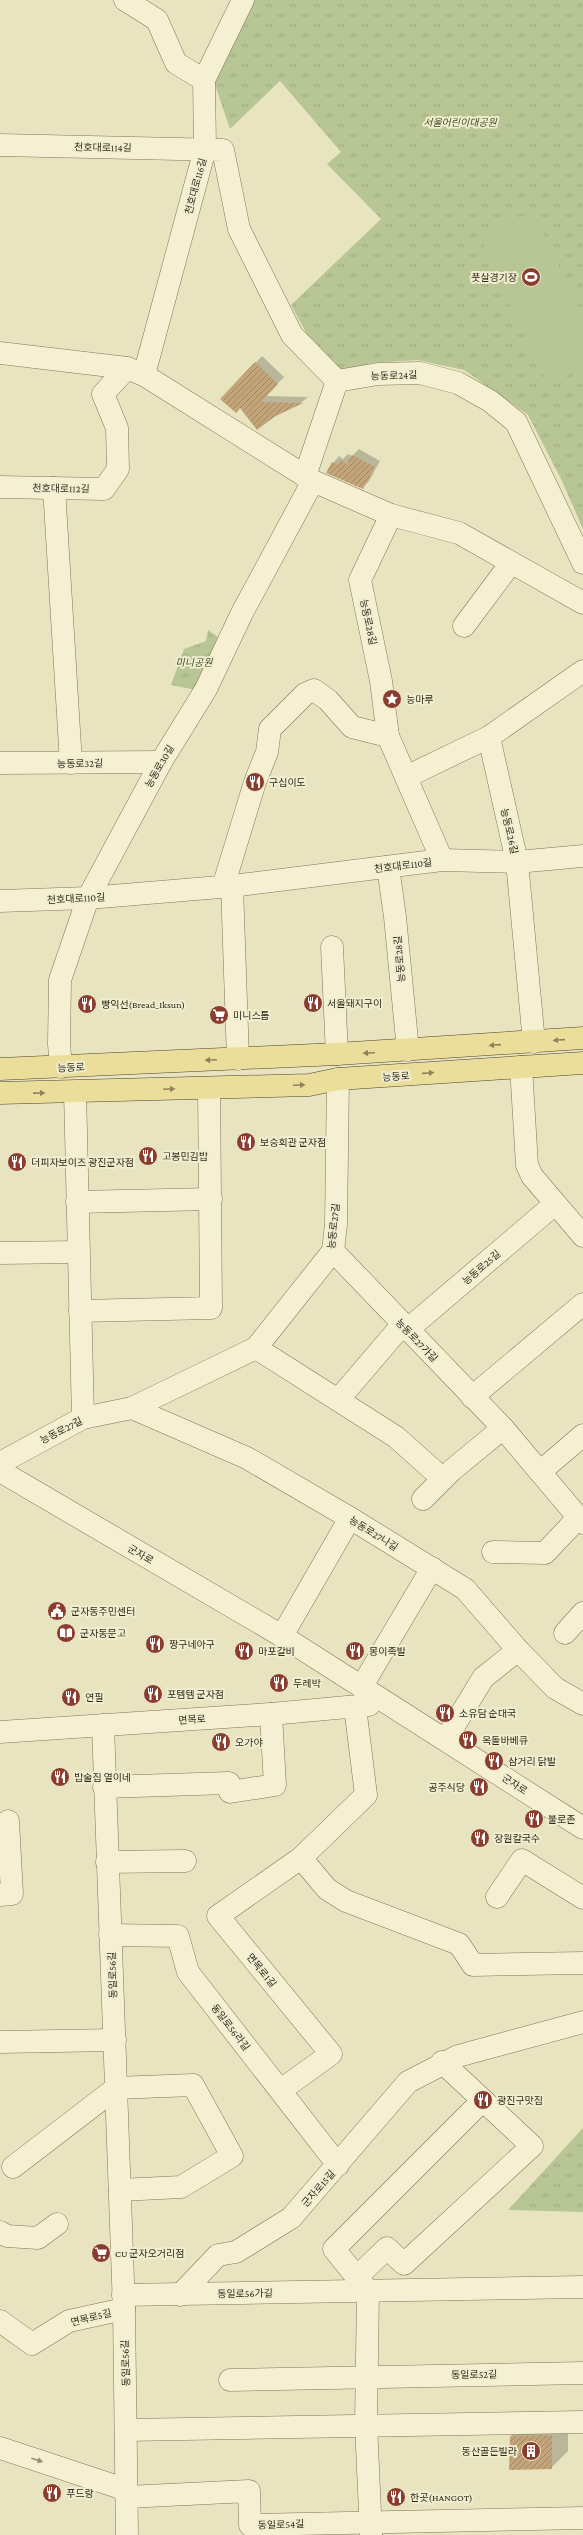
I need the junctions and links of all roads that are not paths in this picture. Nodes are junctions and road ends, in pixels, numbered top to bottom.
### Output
1 (125, 0) edge
2 (243, 0) edge
3 (204, 80) junction
4 (0, 145) edge
5 (205, 149) junction
6 (0, 353) edge
7 (136, 371) junction
8 (337, 381) junction
9 (309, 478) junction
10 (0, 487) edge
11 (54, 488) junction
12 (391, 515) junction
13 (583, 562) edge
14 (511, 563) junction
15 (583, 603) edge
16 (464, 626) dead end
17 (583, 671) edge
18 (388, 736) junction
19 (488, 737) junction
20 (161, 762) junction
21 (0, 763) edge
22 (71, 763) junction
23 (406, 777) junction
24 (583, 856) edge
25 (442, 860) junction
26 (517, 862) junction
27 (388, 867) junction
28 (227, 886) junction
29 (88, 898) junction
30 (0, 900) edge
31 (332, 947) dead end
32 (583, 1038) edge
33 (534, 1042) junction
34 (408, 1050) junction
35 (337, 1054) junction
36 (238, 1059) junction
37 (583, 1063) edge
38 (61, 1067) junction
39 (521, 1067) junction
40 (0, 1069) edge
41 (338, 1079) junction
42 (209, 1088) junction
43 (74, 1092) junction
44 (0, 1093) edge
45 (211, 1199) junction
46 (77, 1202) junction
47 (555, 1204) junction
48 (583, 1236) edge
49 (333, 1251) junction
50 (78, 1252) junction
51 (0, 1253) edge
52 (583, 1304) edge
53 (80, 1311) junction
54 (404, 1328) junction
55 (256, 1348) junction
56 (472, 1397) junction
57 (338, 1400) junction
58 (132, 1408) junction
59 (83, 1418) junction
60 (503, 1428) junction
61 (583, 1435) edge
62 (0, 1463) edge
63 (0, 1471) edge
64 (540, 1472) junction
65 (443, 1479) junction
66 (423, 1499) dead end
67 (350, 1518) junction
68 (581, 1520) edge
69 (493, 1552) dead end
70 (432, 1568) junction
71 (282, 1636) junction
72 (518, 1650) junction
73 (362, 1686) junction
74 (384, 1702) junction
75 (583, 1704) edge
76 (355, 1707) junction
77 (271, 1714) junction
78 (103, 1725) junction
79 (0, 1732) edge
80 (446, 1740) junction
81 (104, 1787) junction
82 (8, 1821) dead end
83 (583, 1828) edge
84 (301, 1858) junction
85 (184, 1861) dead end
86 (107, 1862) junction
87 (6, 1895) edge
88 (497, 1897) dead end
89 (583, 1898) edge
90 (110, 1935) junction
91 (583, 1963) edge
92 (583, 2022) edge
93 (115, 2040) junction
94 (0, 2042) edge
95 (442, 2062) junction
96 (116, 2088) junction
97 (281, 2090) junction
98 (483, 2100) junction
99 (338, 2164) junction
100 (13, 2166) dead end
101 (120, 2190) junction
102 (57, 2224) dead end
103 (0, 2232) edge
104 (362, 2284) junction
105 (583, 2287) edge
106 (180, 2295) junction
107 (123, 2302) junction
108 (0, 2321) edge
109 (583, 2373) edge
110 (366, 2376) junction
111 (230, 2380) dead end
112 (583, 2422) edge
113 (366, 2424) junction
114 (127, 2430) junction
115 (0, 2448) edge
116 (127, 2494) junction
117 (583, 2518) edge
118 (371, 2528) edge
119 (127, 2535) edge

1 - 3 street
2 - 3 street, 천호대로116길
3 - 5 street, 천호대로116길
4 - 5 street, 천호대로114길
5 - 7 street, 천호대로116길
5 - 8 street
6 - 7 street
7 - 9 street
7 - 11 street, 천호대로112길
8 - 9 street, 능동로30길
8 - 13 street, 능동로24길
9 - 12 street
9 - 20 street, 능동로30길
10 - 11 street, 천호대로112길
11 - 22 street
12 - 14 street
12 - 18 street, 능동로28길
14 - 15 street
14 - 16 street
17 - 19 street
18 - 23 street, 능동로28길
18 - 28 street
19 - 23 street
19 - 26 street, 능동로26길
20 - 22 street, 능동로32길
20 - 29 street, 능동로30길
21 - 22 street, 능동로32길
23 - 25 street, 능동로28길
24 - 26 street, 천호대로110길
25 - 26 street, 천호대로110길
25 - 27 street, 천호대로110길
26 - 33 street, 능동로26길
27 - 28 street, 천호대로110길
27 - 34 street, 능동로28길
28 - 29 street, 천호대로110길
28 - 36 street
29 - 30 street, 천호대로110길
29 - 38 street, 능동로30길
31 - 35 street
32 -> 33 main road, 능동로
33 -> 34 main road, 능동로
34 -> 35 main road, 능동로
35 - 36 main road, 능동로
36 -> 38 main road, 능동로
37 - 39 main road, 능동로
38 - 40 main road, 능동로
41 -> 39 main road, 능동로
39 - 47 street
42 -> 41 main road, 능동로
41 - 49 street, 능동로27길
43 -> 42 main road, 능동로
42 - 45 street
44 -> 43 main road, 능동로
43 - 46 street
45 - 46 street
45 - 53 street
46 - 50 street
47 - 48 street
47 - 54 street, 능동로25길
49 - 54 street, 능동로27가길
49 - 55 street, 능동로27길
50 - 51 street
50 - 53 street
52 - 56 street
53 - 59 street
54 - 56 street, 능동로27가길
54 - 57 street
55 - 57 street
55 - 58 street, 능동로27길
56 - 60 street, 능동로27가길
57 - 65 street
58 - 59 street, 능동로27길
58 - 67 street, 능동로27나길
59 - 62 street, 능동로27길
60 - 64 street, 능동로27가길
60 - 65 street
61 - 64 street
63 - 71 street, 군자로
64 - 68 street, 능동로27가길
65 - 66 street
67 - 70 street, 능동로27나길
67 - 71 street
68 - 69 street, 능동로27가길
70 - 72 street, 능동로27나길
70 - 73 street
71 - 73 street, 군자로
72 - 75 street, 능동로27나길
72 - 80 street
73 - 74 street, 군자로
74 - 76 street, 면목로
74 - 80 street, 군자로
76 - 77 street, 면목로
76 - 84 street, 면목로1길
77 - 78 street, 면목로
77 - 81 street
78 - 79 street, 면목로
78 - 81 street, 동일로56길
80 - 83 street, 군자로
81 - 86 street, 동일로56길
82 - 87 street
84 - 91 street
84 - 97 street, 면목로1길
85 - 86 street
86 - 90 street, 동일로56길
88 - 89 street
90 - 93 street, 동일로56길
90 - 97 street, 동일로56라길
92 - 95 street, 군자로15길
93 - 94 street
93 - 96 street, 동일로56길
95 - 98 street
95 - 99 street, 군자로15길
96 - 100 street
96 - 101 street, 동일로56길
96 - 101 street
97 - 99 street, 동일로56라길
98 - 104 street
98 - 104 street
99 - 106 street, 군자로15길
101 - 107 street, 동일로56길
102 - 103 street
104 - 105 street, 동일로56가길
104 - 106 street, 동일로56가길
104 - 110 street
106 - 107 street, 동일로56가길
107 - 108 street, 면목로5길
107 - 114 street, 동일로56길
109 - 110 street, 동일로52길
110 - 111 street
110 - 113 street
112 - 113 street
113 - 114 street
113 - 118 street
114 - 116 street, 동일로56길
115 -> 116 street
116 - 118 street, 동일로54길
116 - 119 street, 동일로56길
117 - 118 street

